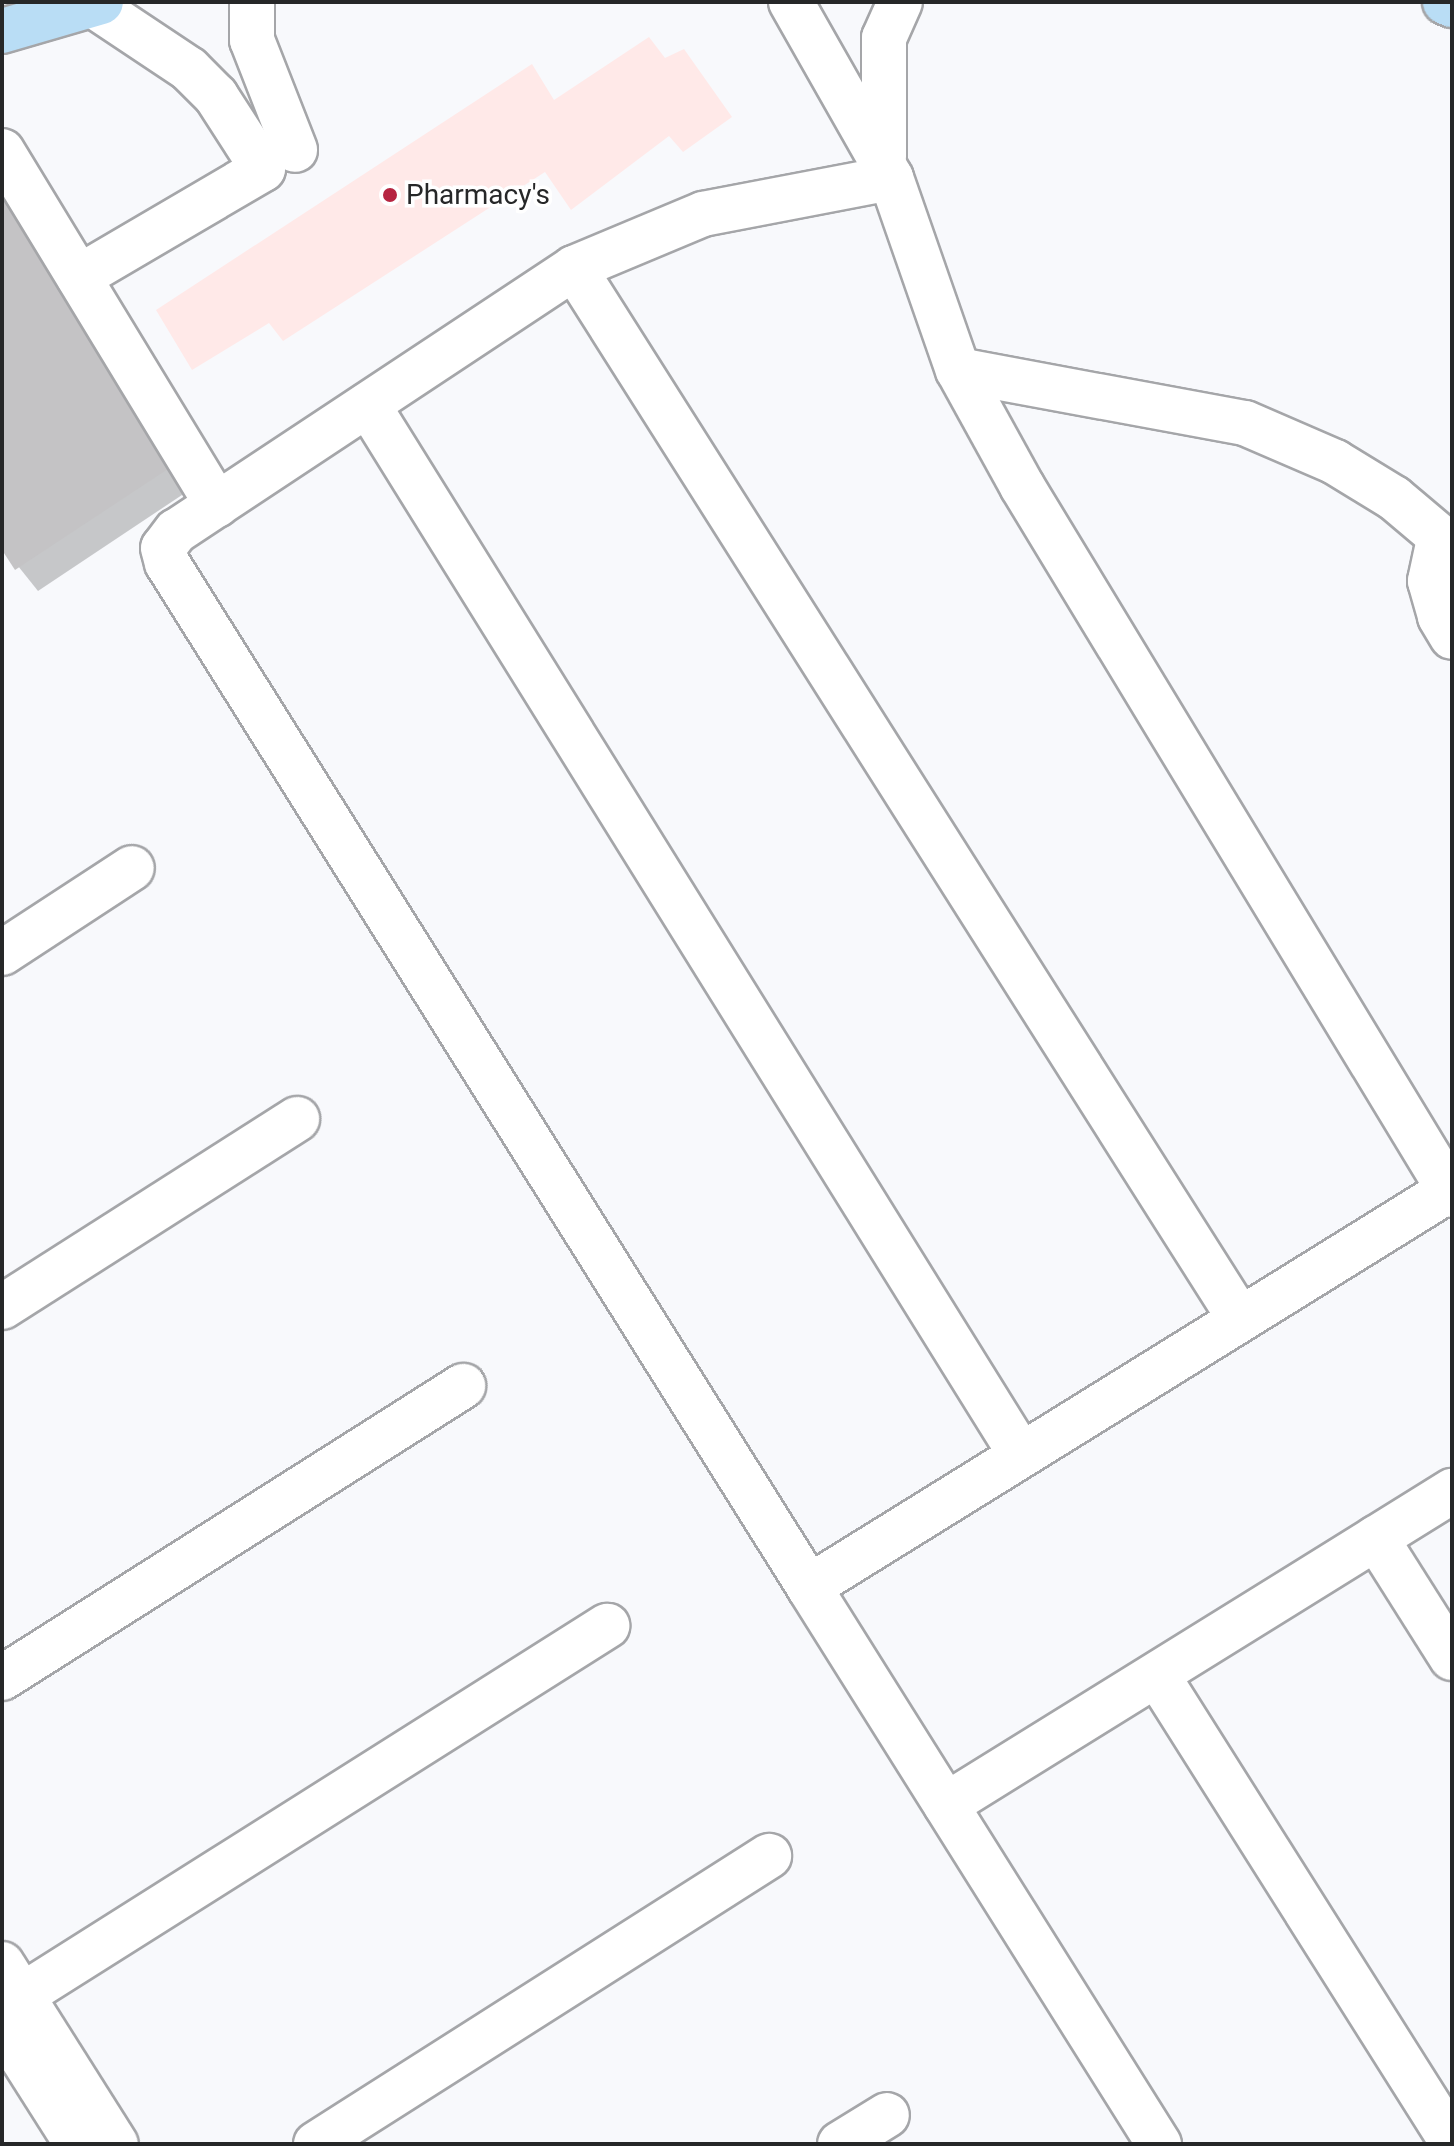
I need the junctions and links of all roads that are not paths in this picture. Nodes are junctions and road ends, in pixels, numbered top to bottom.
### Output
1 (252, 2) edge
2 (791, 2) edge
3 (900, 2) edge
4 (1445, 2) edge
5 (97, 3) edge
6 (1452, 5) edge
7 (2, 31) edge
8 (259, 56) junction
9 (206, 86) junction
10 (295, 150) dead end
11 (2, 151) edge
12 (887, 169) junction
13 (574, 268) junction
14 (79, 277) junction
15 (958, 370) junction
16 (368, 405) junction
17 (217, 505) junction
18 (1445, 543) edge
19 (1452, 637) edge
20 (132, 868) dead end
21 (2, 953) edge
22 (297, 1119) dead end
23 (1450, 1193) edge
24 (2, 1307) edge
25 (1240, 1319) junction
26 (463, 1386) dead end
27 (1021, 1455) junction
28 (1452, 1491) edge
29 (1376, 1538) junction
30 (809, 1587) junction
31 (607, 1626) dead end
32 (1452, 1658) edge
33 (1157, 1675) junction
34 (2, 1678) edge
35 (946, 1805) junction
36 (769, 1856) dead end
37 (7, 1999) edge
38 (887, 2115) dead end
39 (1452, 2142) edge
40 (77, 2144) edge
41 (116, 2144) edge
42 (316, 2144) edge
43 (840, 2144) edge
44 (1159, 2144) edge

1 - 8 street
2 - 12 street
3 - 12 street
4 - 6 main road
5 - 7 main road
5 - 9 street
8 - 9 street
8 - 10 street
9 - 14 street
11 - 14 street
12 - 13 street
12 - 15 street
13 - 16 street
13 - 25 street
14 - 17 street
15 - 18 street
15 - 23 street
16 - 17 street
16 - 27 street
17 - 30 street
18 - 19 street
20 - 21 street
22 - 24 street
23 - 25 street
25 - 27 street
26 - 34 street
27 - 30 street
28 - 29 street
29 - 32 street
29 - 33 street
30 - 35 street
31 - 37 street
33 - 35 street
33 - 39 street
35 - 44 street
36 - 42 street
37 - 40 street
37 - 41 street
38 - 43 street

